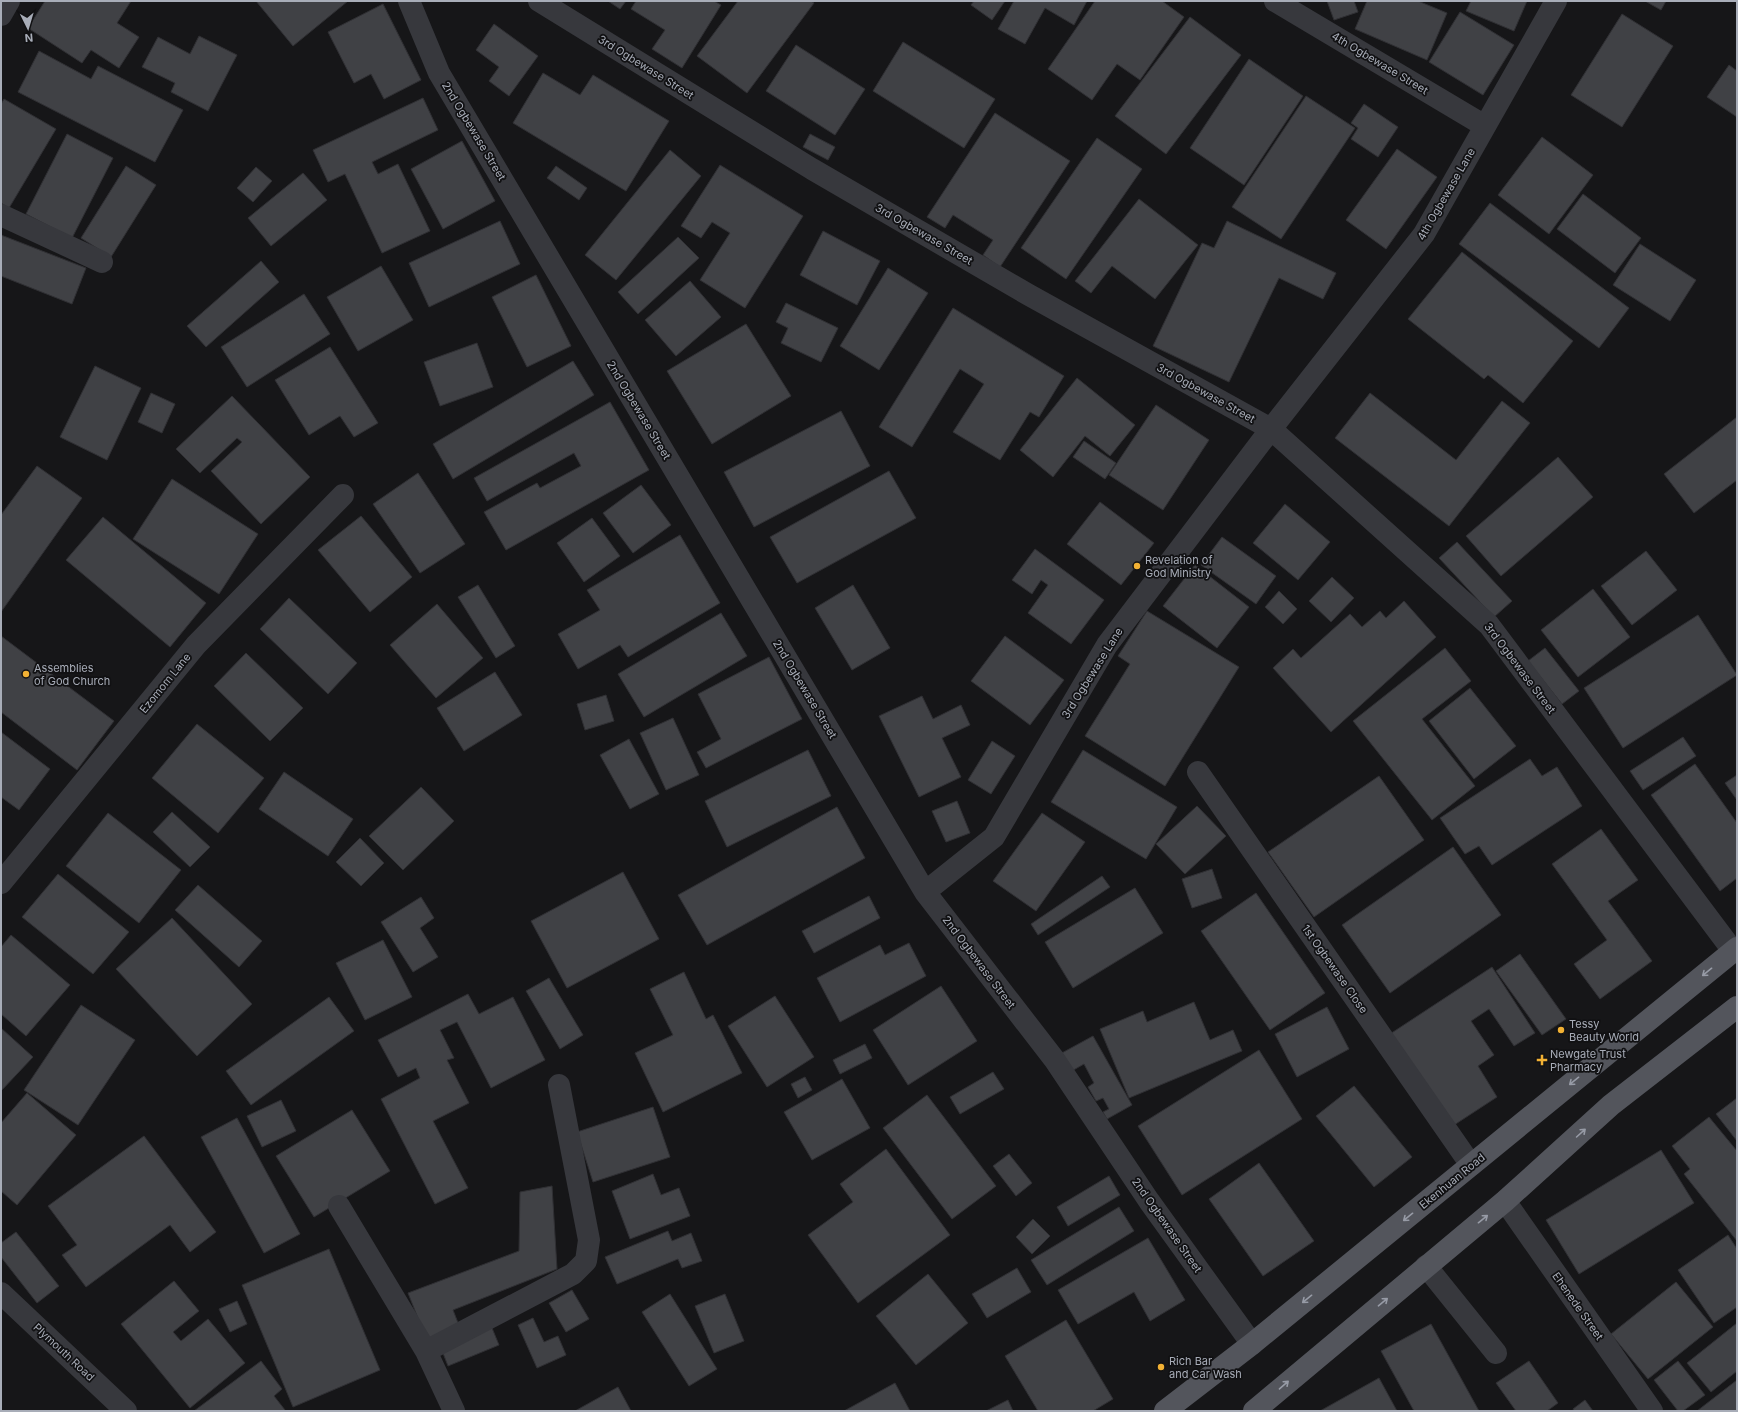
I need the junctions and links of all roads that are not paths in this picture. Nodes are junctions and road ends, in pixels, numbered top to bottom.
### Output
1 (9, 1) edge
2 (409, 1) edge
3 (539, 1) edge
4 (1275, 1) edge
5 (1556, 1) edge
6 (1, 15) edge
7 (1485, 126) junction
8 (1, 215) edge
9 (102, 262) dead end
10 (1270, 429) junction
11 (343, 495) dead end
12 (1198, 772) dead end
13 (1, 883) edge
14 (925, 892) junction
15 (1735, 949) edge
16 (1737, 1008) edge
17 (559, 1085) dead end
18 (1471, 1165) junction
19 (1505, 1201) junction
20 (339, 1206) dead end
21 (1426, 1266) junction
22 (1, 1293) edge
23 (1252, 1344) junction
24 (426, 1352) junction
25 (1496, 1353) dead end
26 (126, 1411) edge
27 (454, 1411) edge
28 (1165, 1411) edge
29 (1254, 1411) edge
30 (1652, 1411) edge

1 - 6 street
2 - 14 street, 2nd Ogbewase Street
3 - 10 street, 3rd Ogbewase Street
4 - 7 street, 4th Ogbewase Street
5 - 7 street, 4th Ogbewase Lane
7 - 10 street, 4th Ogbewase Lane
8 - 9 street
10 - 14 street, 3rd Ogbewase Lane
10 - 15 street, 3rd Ogbewase Street
11 - 13 street, Ezomom Lane
12 - 18 street, 1st Ogbewase Close
14 - 23 street, 2nd Ogbewase Street
15 -> 18 main road, Ekenhuan Road
19 -> 16 main road
17 - 24 street
18 -> 23 main road, Ekenhuan Road
21 -> 19 main road
19 - 30 street, Ehenede Street
20 - 24 street
21 - 25 street
29 -> 21 main road
22 - 26 street, Plymouth Road
23 - 28 main road, Ekenhuan Road
24 - 27 street

